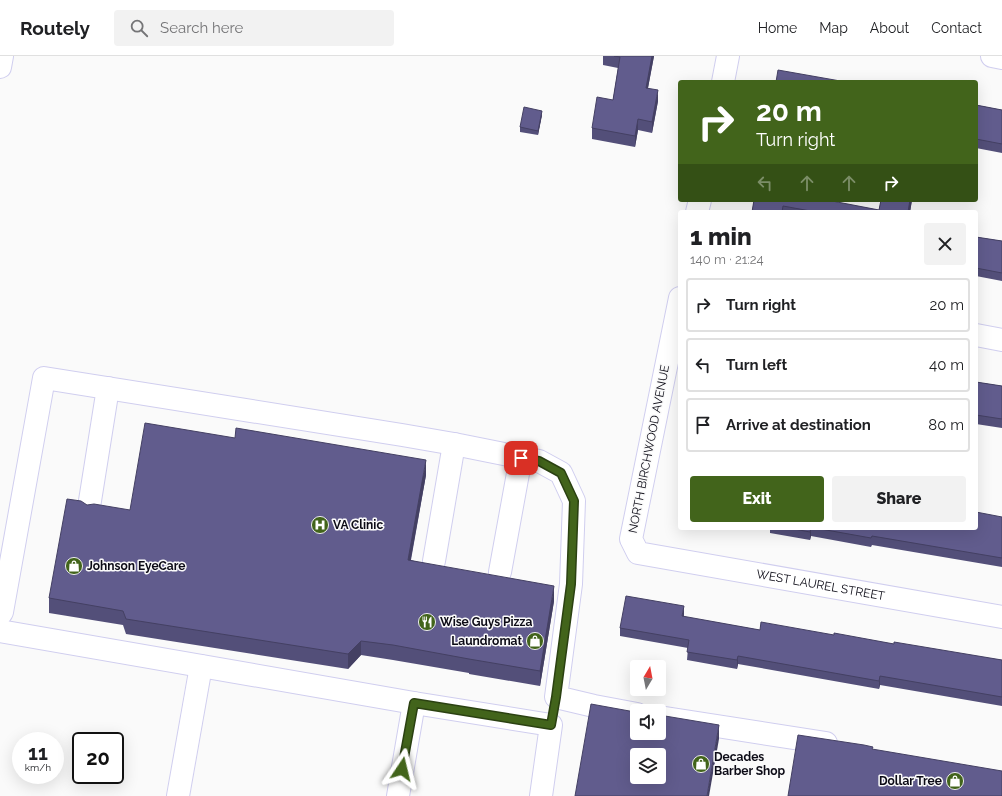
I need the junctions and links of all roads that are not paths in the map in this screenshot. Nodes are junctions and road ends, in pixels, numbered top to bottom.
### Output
1 (2, 56) edge
2 (728, 56) edge
3 (992, 56) edge
4 (1002, 58) edge
5 (0, 67) edge
6 (723, 80) edge
7 (678, 308) edge
8 (978, 335) edge
9 (1002, 340) edge
10 (108, 388) junction
11 (454, 444) junction
12 (521, 458) junction
13 (89, 507) edge
14 (638, 553) joint
15 (434, 561) dead end
16 (500, 572) dead end
17 (0, 615) edge
18 (1002, 617) edge
19 (0, 631) edge
20 (201, 666) junction
21 (556, 697) junction
22 (414, 703) junction
23 (630, 713) edge
24 (666, 718) edge
25 (551, 725) junction
26 (843, 746) edge
27 (178, 796) edge
28 (398, 796) edge
29 (541, 796) edge

1 - 5 street
2 - 6 street
3 - 4 street
7 - 14 street, NORTH BIRCHWOOD AVENUE
8 - 9 street
10 - 11 street
10 - 13 street
10 - 17 street
11 - 12 street
11 - 15 street
12 - 16 street
12 - 21 street
14 - 18 street, WEST LAUREL STREET
19 - 20 street
20 - 22 street
20 - 27 street
21 - 23 street
21 - 25 street
22 - 25 street
22 - 28 street
24 - 26 street
25 - 29 street

